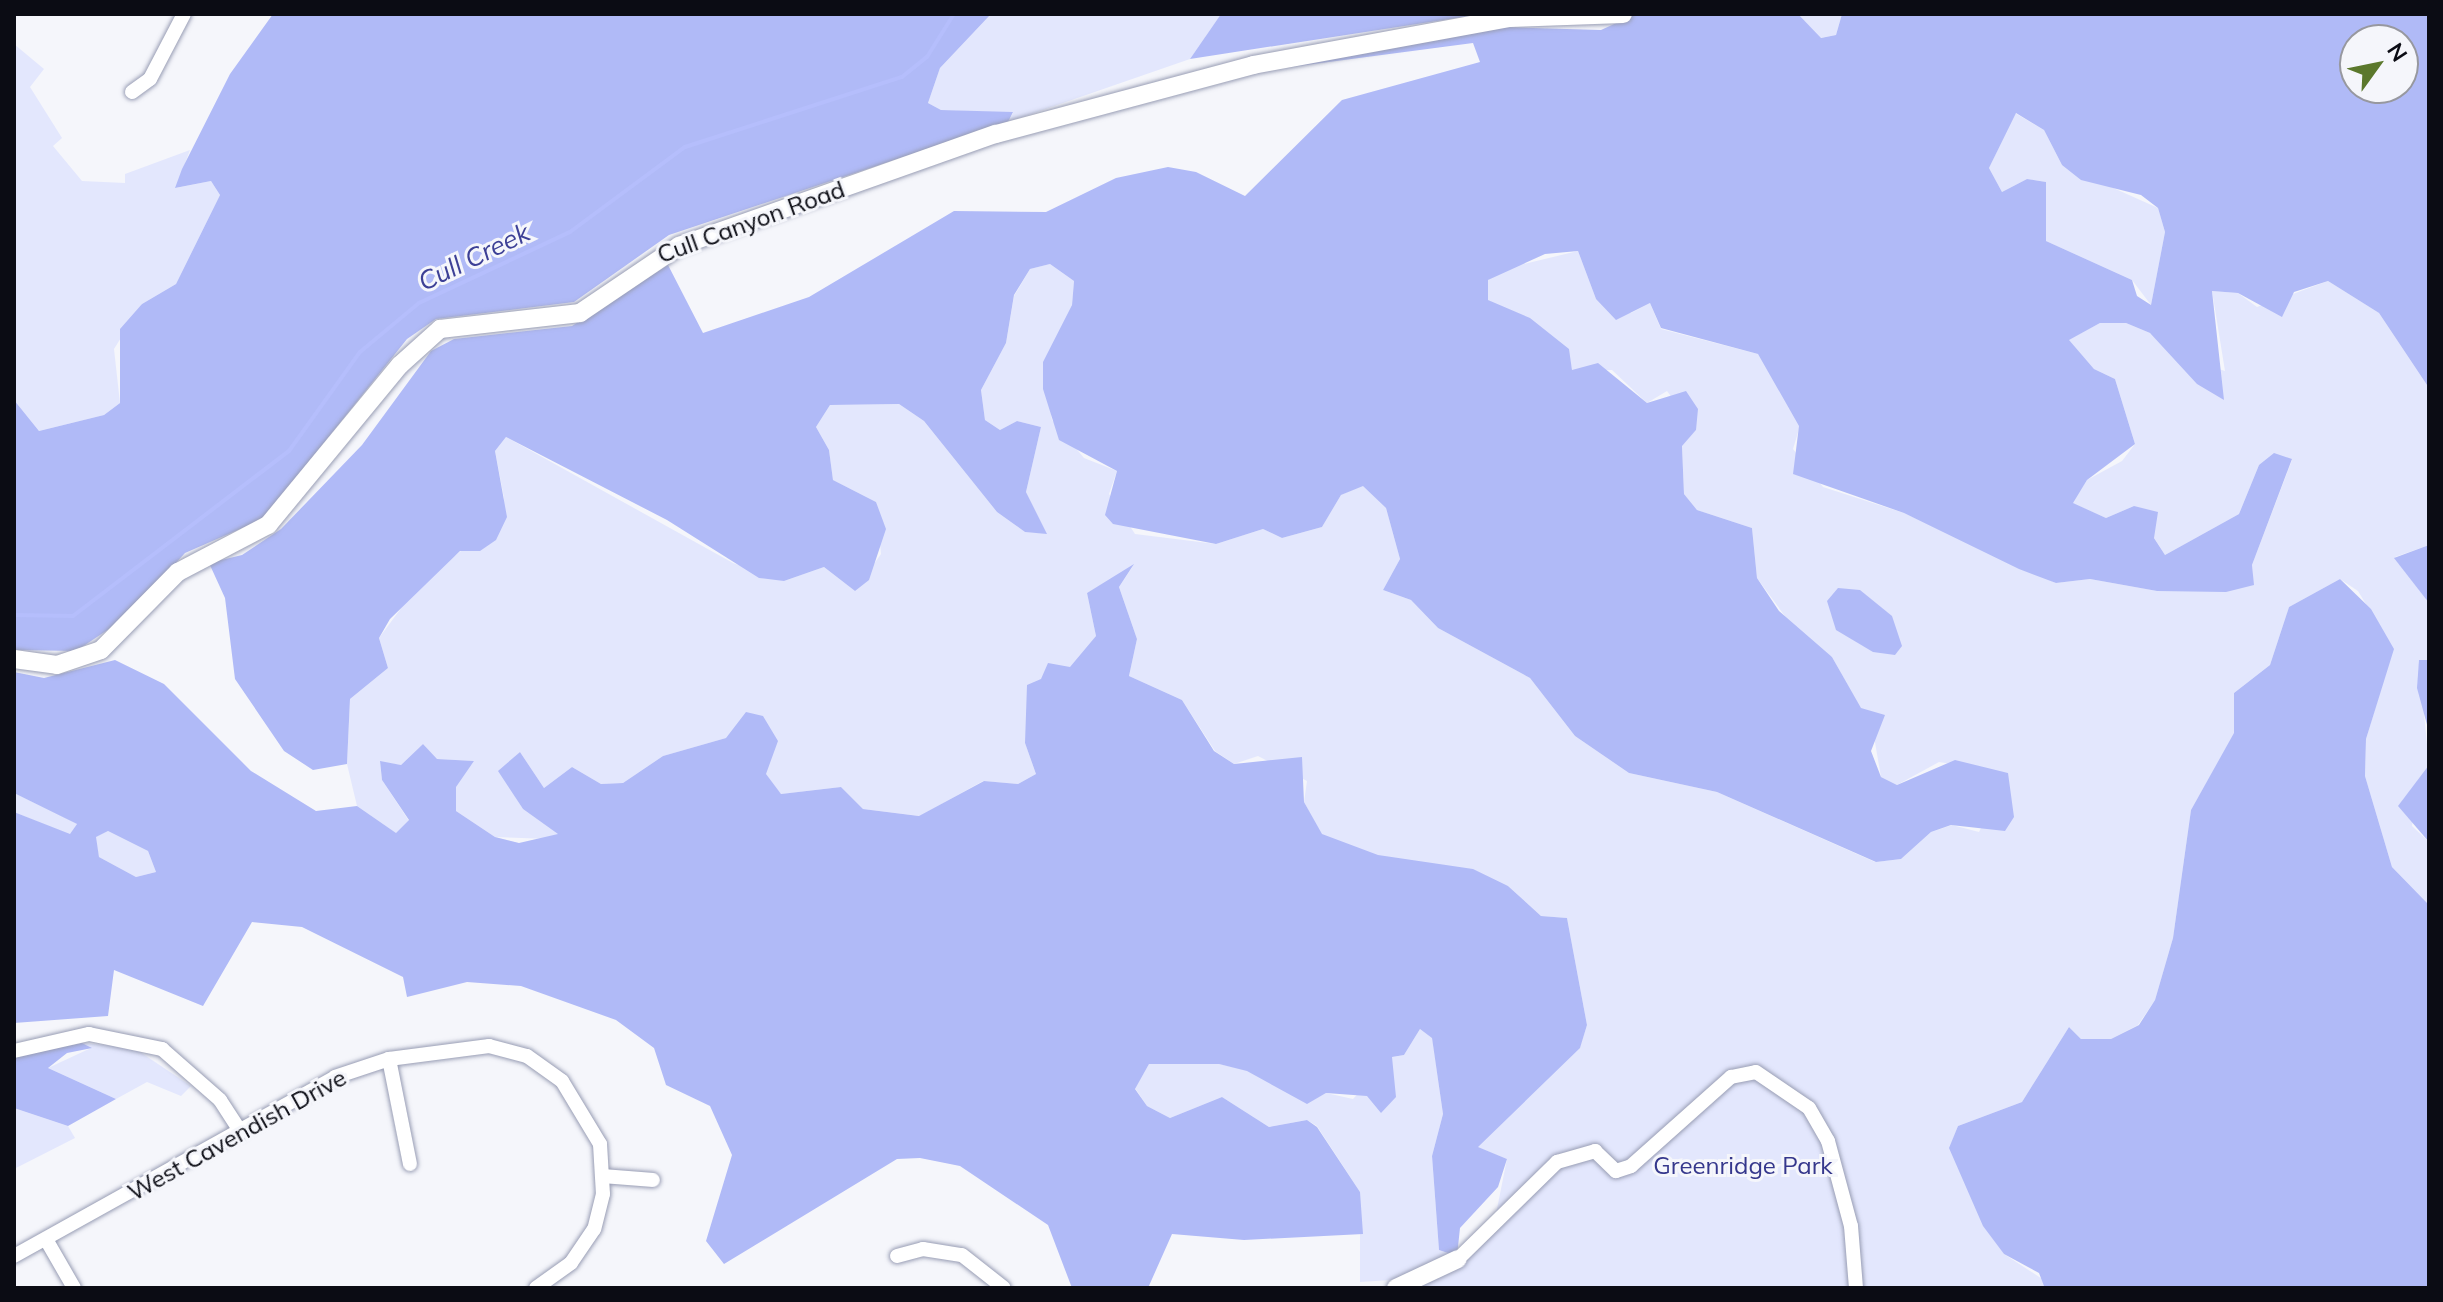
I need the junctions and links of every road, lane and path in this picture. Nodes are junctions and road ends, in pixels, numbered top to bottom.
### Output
1 (184, 14) edge
2 (1623, 14) edge
3 (132, 92) dead end
4 (14, 659) edge
5 (14, 1051) edge
6 (389, 1059) junction
7 (241, 1132) junction
8 (410, 1164) dead end
9 (603, 1176) junction
10 (653, 1180) dead end
11 (47, 1241) junction
12 (14, 1256) edge
13 (897, 1256) dead end
14 (1458, 1259) joint
15 (543, 1287) edge
16 (74, 1288) edge
17 (1004, 1288) edge
18 (1396, 1288) edge
19 (1856, 1288) edge

1 - 3 street
2 - 4 street, Cull Canyon Road
5 - 7 street
6 - 7 street, West Cavendish Drive
6 - 8 street
6 - 9 street, West Cavendish Drive
7 - 11 street, West Cavendish Drive
9 - 10 street
9 - 15 street, West Cavendish Drive
11 - 12 street, West Cavendish Drive
11 - 16 street
13 - 17 street
14 - 18 street
14 - 19 street

